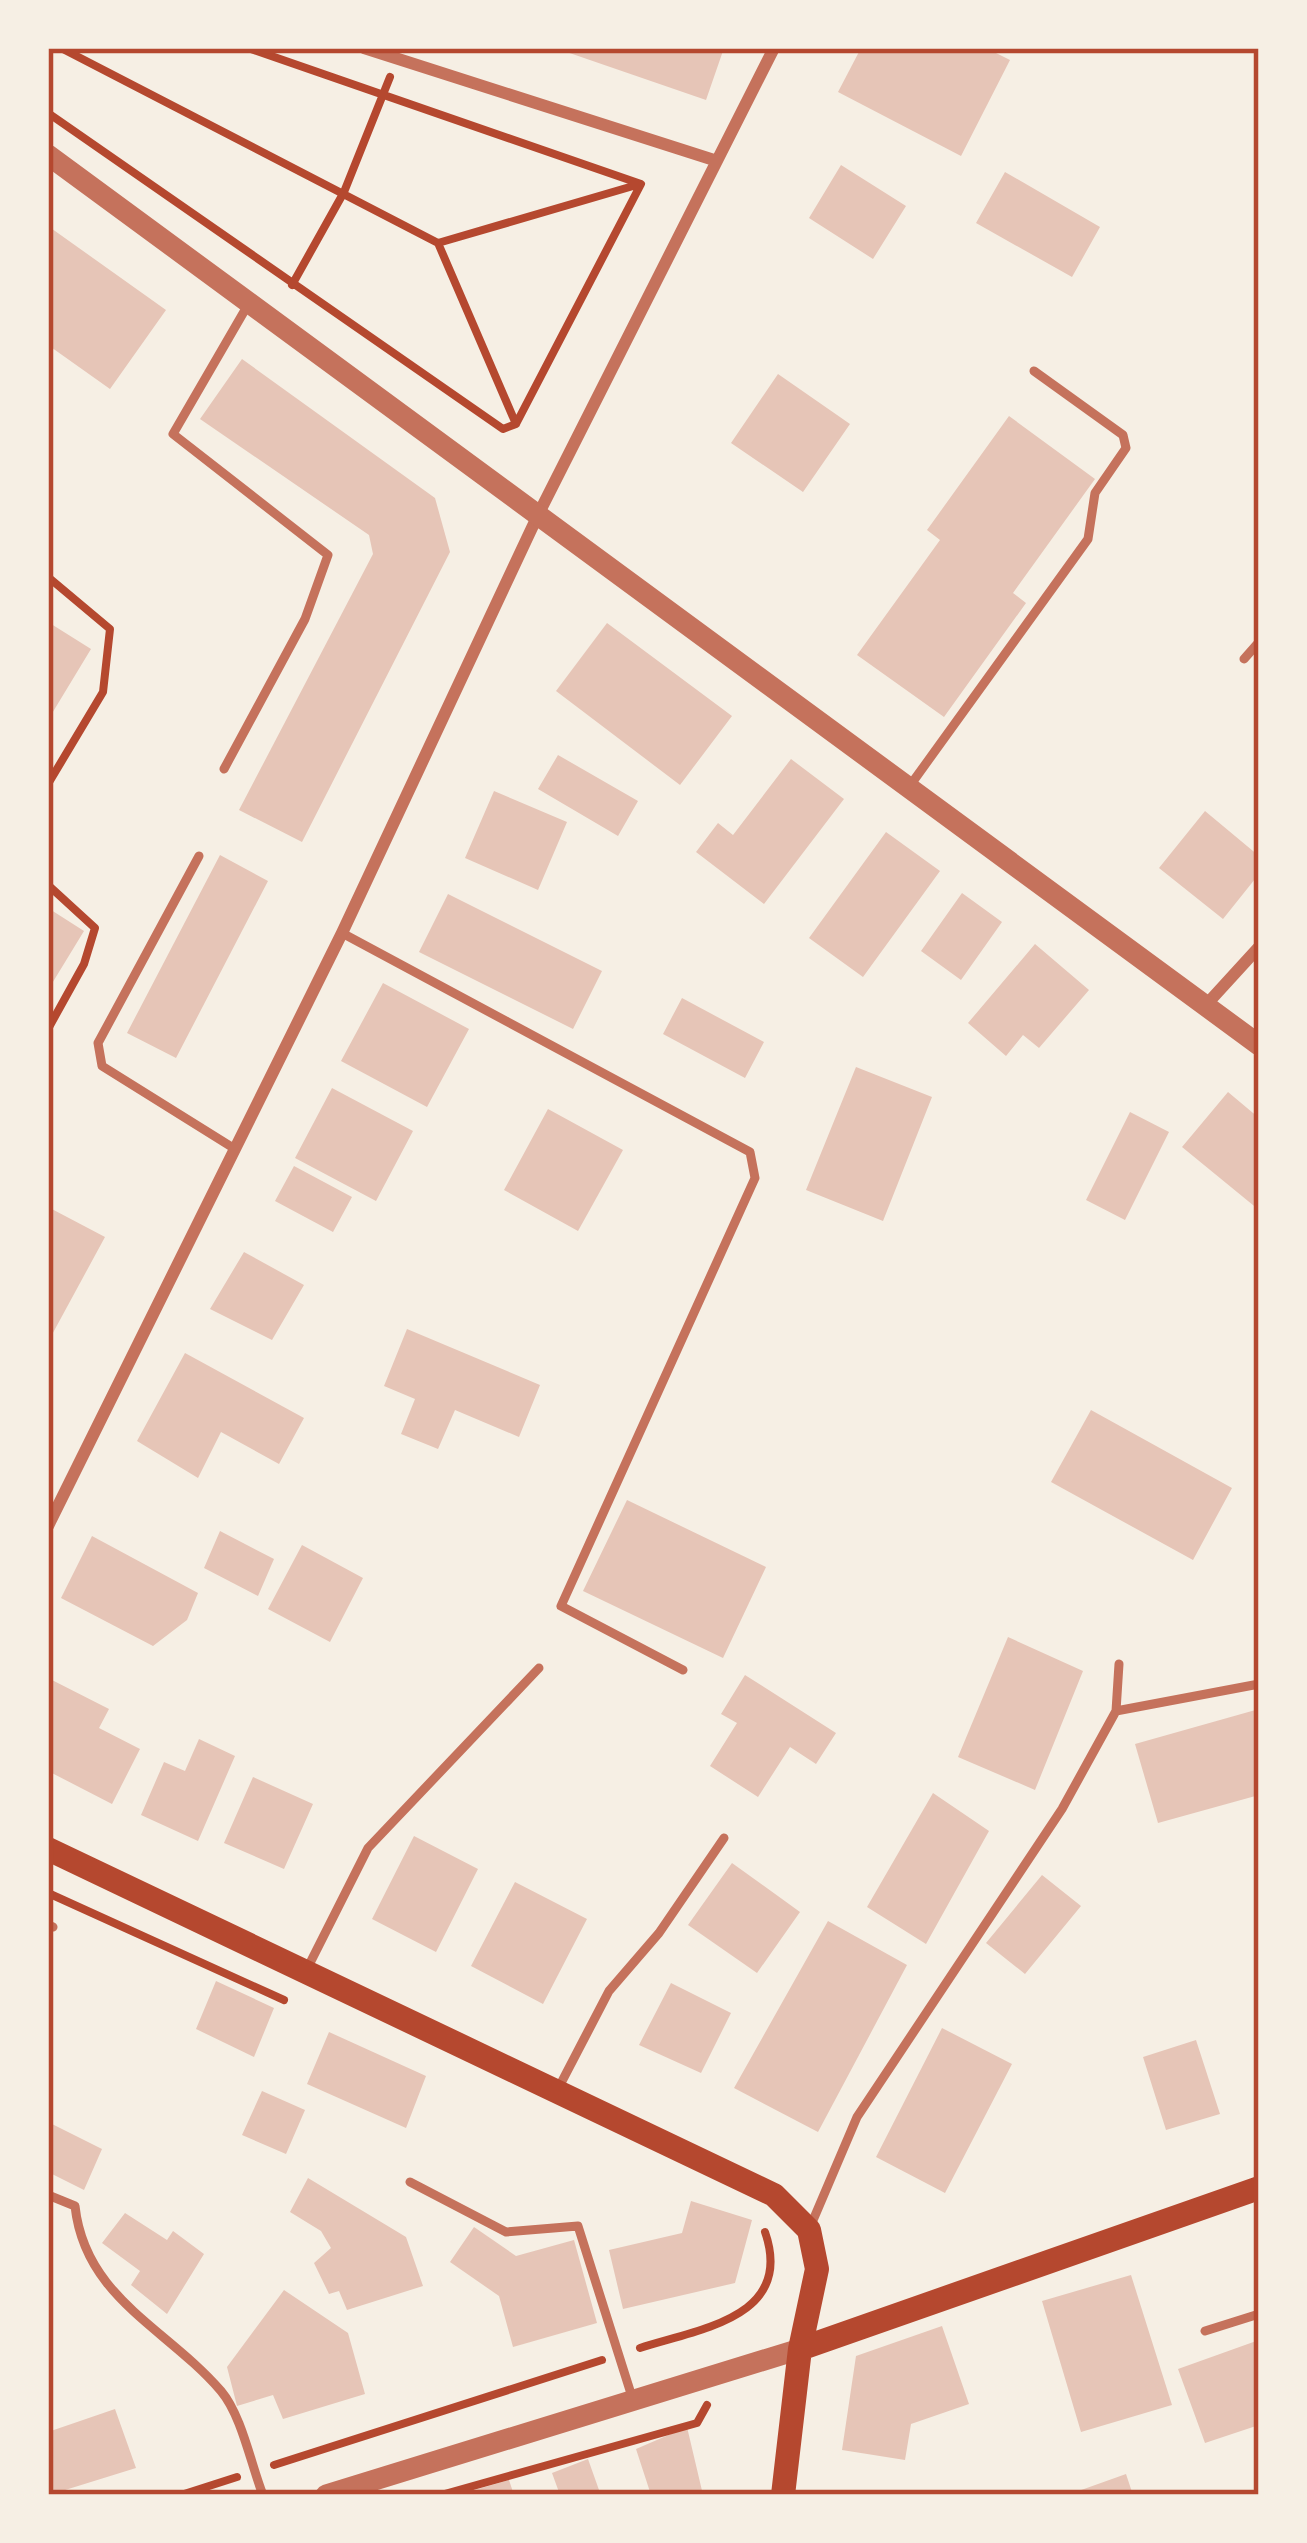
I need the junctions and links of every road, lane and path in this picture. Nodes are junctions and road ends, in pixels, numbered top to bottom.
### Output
1 (61, 48) edge
2 (248, 48) edge
3 (364, 48) edge
4 (774, 48) edge
5 (397, 59) junction
6 (383, 94) junction
7 (48, 113) edge
8 (48, 155) edge
9 (715, 160) junction
10 (641, 184) junction
11 (344, 191) junction
12 (437, 242) junction
13 (293, 284) junction
14 (258, 310) junction
15 (1034, 371) dead end
16 (516, 424) junction
17 (538, 514) junction
18 (48, 577) edge
19 (1259, 642) edge
20 (1244, 659) dead end
21 (224, 769) dead end
22 (48, 784) edge
23 (909, 787) junction
24 (199, 856) dead end
25 (48, 885) edge
26 (342, 933) junction
27 (1259, 947) edge
28 (1206, 1005) junction
29 (48, 1029) edge
30 (1259, 1045) edge
31 (235, 1149) junction
32 (48, 1526) edge
33 (1120, 1664) dead end
34 (538, 1668) dead end
35 (683, 1670) dead end
36 (1259, 1684) edge
37 (1116, 1711) junction
38 (724, 1838) dead end
39 (48, 1849) edge
40 (306, 1972) junction
41 (557, 2092) junction
42 (410, 2182) dead end
43 (48, 2195) edge
44 (1257, 2196) edge
45 (809, 2230) junction
46 (1259, 2314) edge
47 (1204, 2331) dead end
48 (800, 2348) junction
49 (634, 2400) junction
50 (263, 2495) edge
51 (326, 2495) edge
52 (782, 2495) edge

1 - 11 path
2 - 6 path
3 - 5 street
4 - 9 street
5 - 6 path
5 - 9 street
6 - 10 path
6 - 11 path
7 - 13 path
8 - 14 street
9 - 17 street
10 - 12 path
10 - 16 path
11 - 12 path
11 - 13 path
12 - 16 path
13 - 14 path
13 - 16 path
14 - 17 street
14 - 21 lane
15 - 23 lane
17 - 23 street
17 - 26 street
18 - 22 path
19 - 20 lane
23 - 28 street
24 - 31 lane
25 - 29 path
26 - 31 street
26 - 35 lane
27 - 28 street
28 - 30 street
31 - 32 street
33 - 37 lane
34 - 40 lane
36 - 37 lane
37 - 45 lane
38 - 41 lane
39 - 40 main road
40 - 41 main road
41 - 45 main road
42 - 49 lane
43 - 50 lane
44 - 48 main road
45 - 48 main road
46 - 47 lane
48 - 49 street
48 - 52 main road
49 - 51 street

